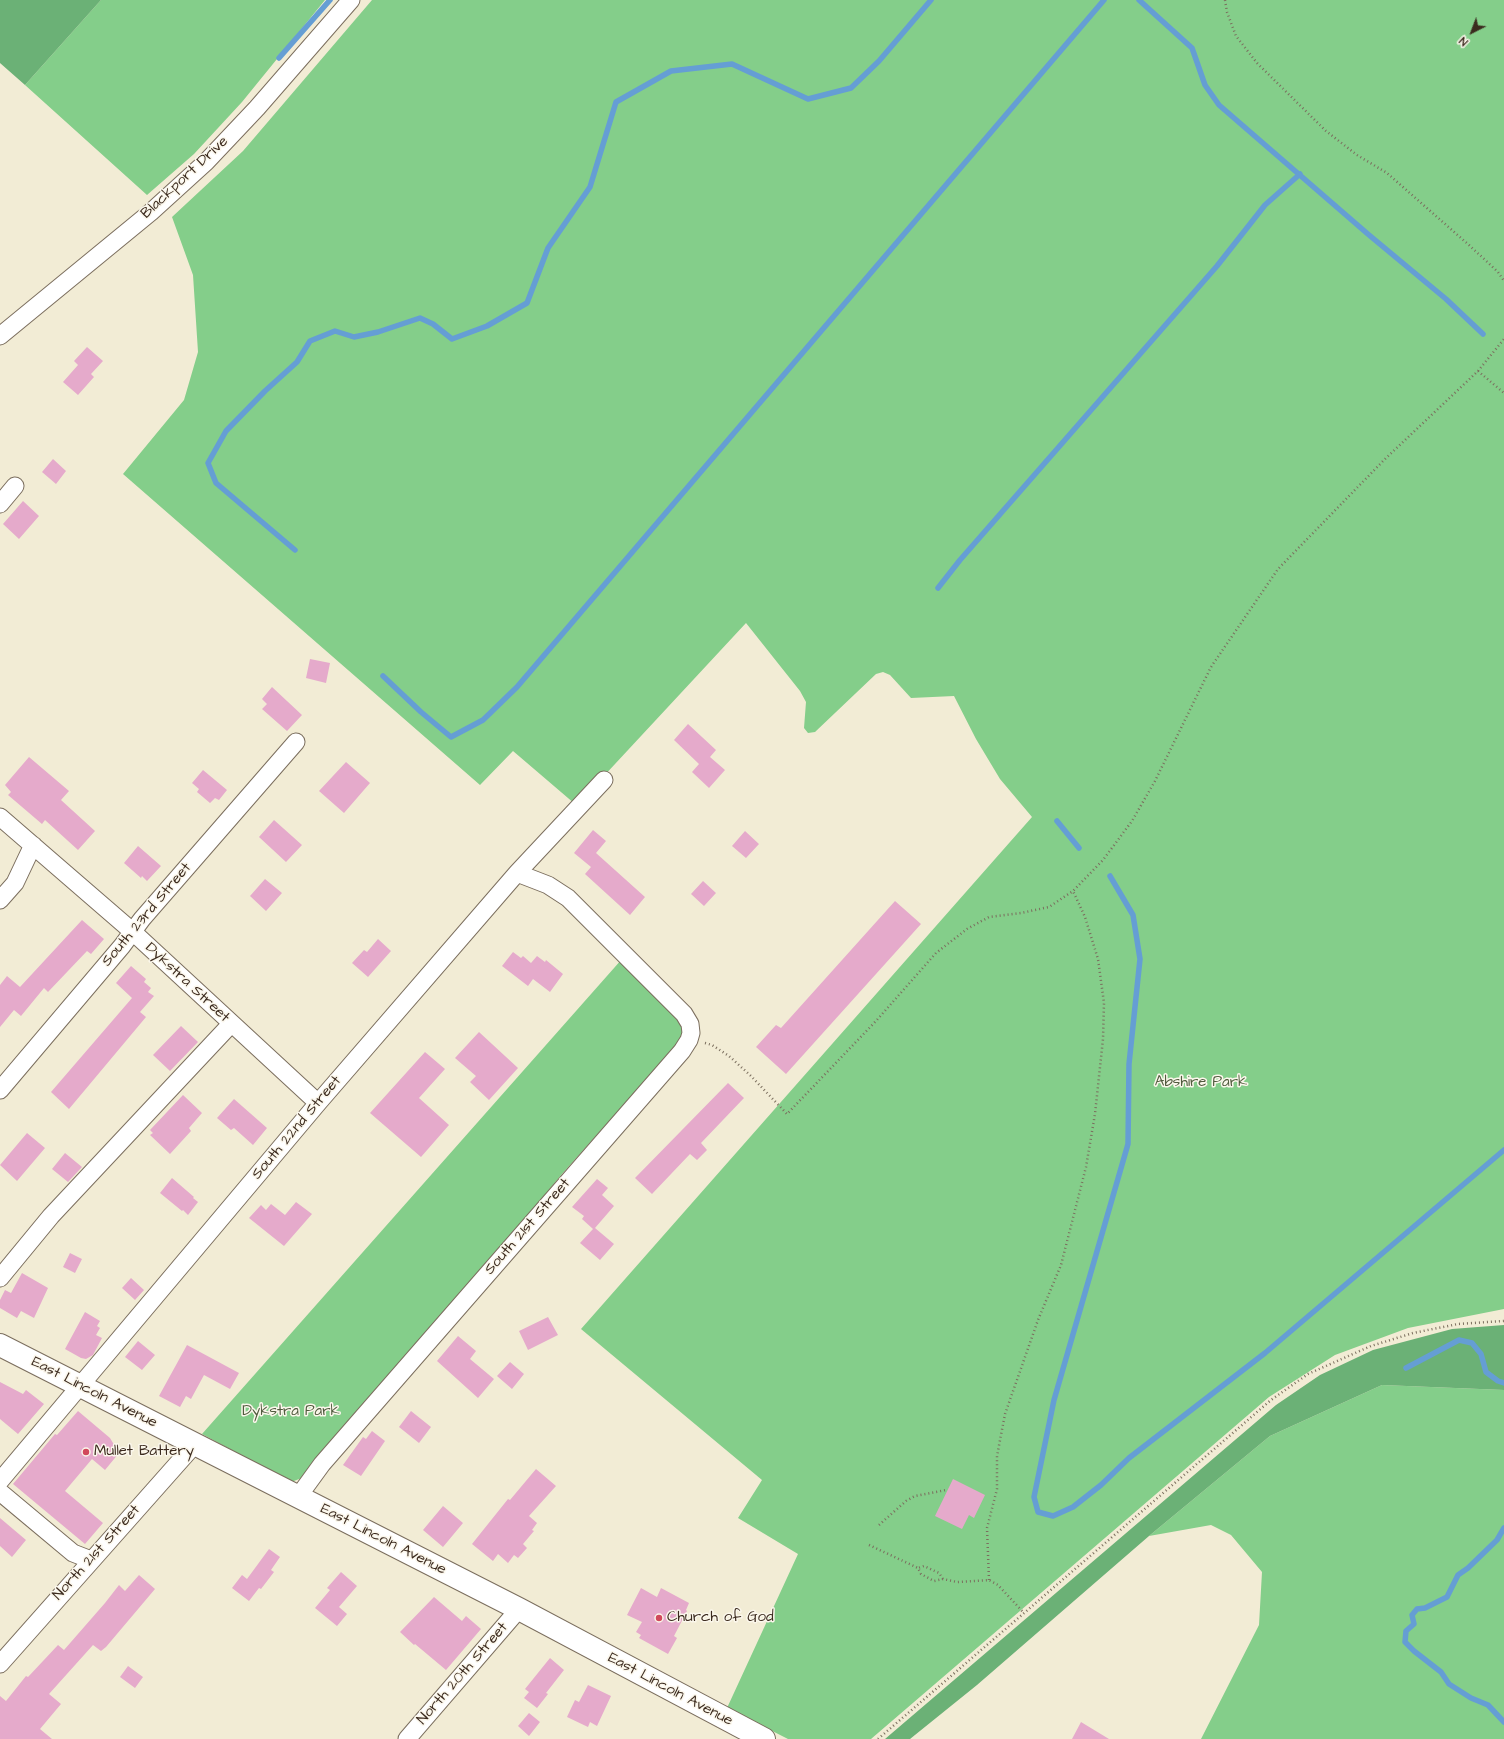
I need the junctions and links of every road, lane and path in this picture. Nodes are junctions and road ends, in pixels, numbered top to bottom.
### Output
1 (351, 0) edge
2 (1225, 0) edge
3 (1504, 281) edge
4 (0, 336) edge
5 (1504, 339) edge
6 (1478, 372) junction
7 (1504, 393) edge
8 (15, 486) dead end
9 (0, 504) edge
10 (296, 742) dead end
11 (604, 780) dead end
12 (0, 817) edge
13 (33, 845) junction
14 (517, 873) junction
15 (1073, 891) junction
16 (0, 900) edge
17 (133, 932) junction
18 (231, 1024) junction
19 (689, 1040) junction
20 (0, 1090) edge
21 (318, 1103) junction
22 (0, 1278) edge
23 (1504, 1321) edge
24 (0, 1345) edge
25 (79, 1385) junction
26 (195, 1444) junction
27 (0, 1481) edge
28 (946, 1490) dead end
29 (0, 1492) edge
30 (298, 1497) junction
31 (879, 1525) dead end
32 (869, 1545) dead end
33 (91, 1560) junction
34 (918, 1568) junction
35 (943, 1579) junction
36 (989, 1580) junction
37 (519, 1609) junction
38 (1024, 1613) junction
39 (0, 1664) edge
40 (408, 1739) edge
41 (764, 1739) edge
42 (878, 1739) edge

1 - 4 street, Blackport Drive
2 - 3 path
5 - 6 path
6 - 7 path
6 - 15 path
8 - 9 street
10 - 17 street, South 23rd Street
11 - 14 street, South 22nd Street
12 - 13 street, Dykstra Street
13 - 16 street
13 - 17 street, Dykstra Street
14 - 19 street
14 - 21 street, South 22nd Street
15 - 19 path
15 - 36 path
17 - 18 street, Dykstra Street
17 - 20 street, South 23rd Street
18 - 21 street, Dykstra Street
18 - 22 street
19 - 30 street, South 21st Street
21 - 25 street, South 22nd Street
23 - 38 path
24 - 25 main road, East Lincoln Avenue
25 - 26 main road, East Lincoln Avenue
25 - 27 street, South 22nd Street
26 - 30 main road, East Lincoln Avenue
26 - 33 street, North 21st Street
28 - 31 path
29 - 33 street
30 - 37 main road, East Lincoln Avenue
32 - 34 path
33 - 39 street, North 21st Street
34 - 35 path
34 - 35 path
35 - 36 path
36 - 38 path
37 - 40 street, North 20th Street
37 - 41 main road, East Lincoln Avenue
38 - 42 path

